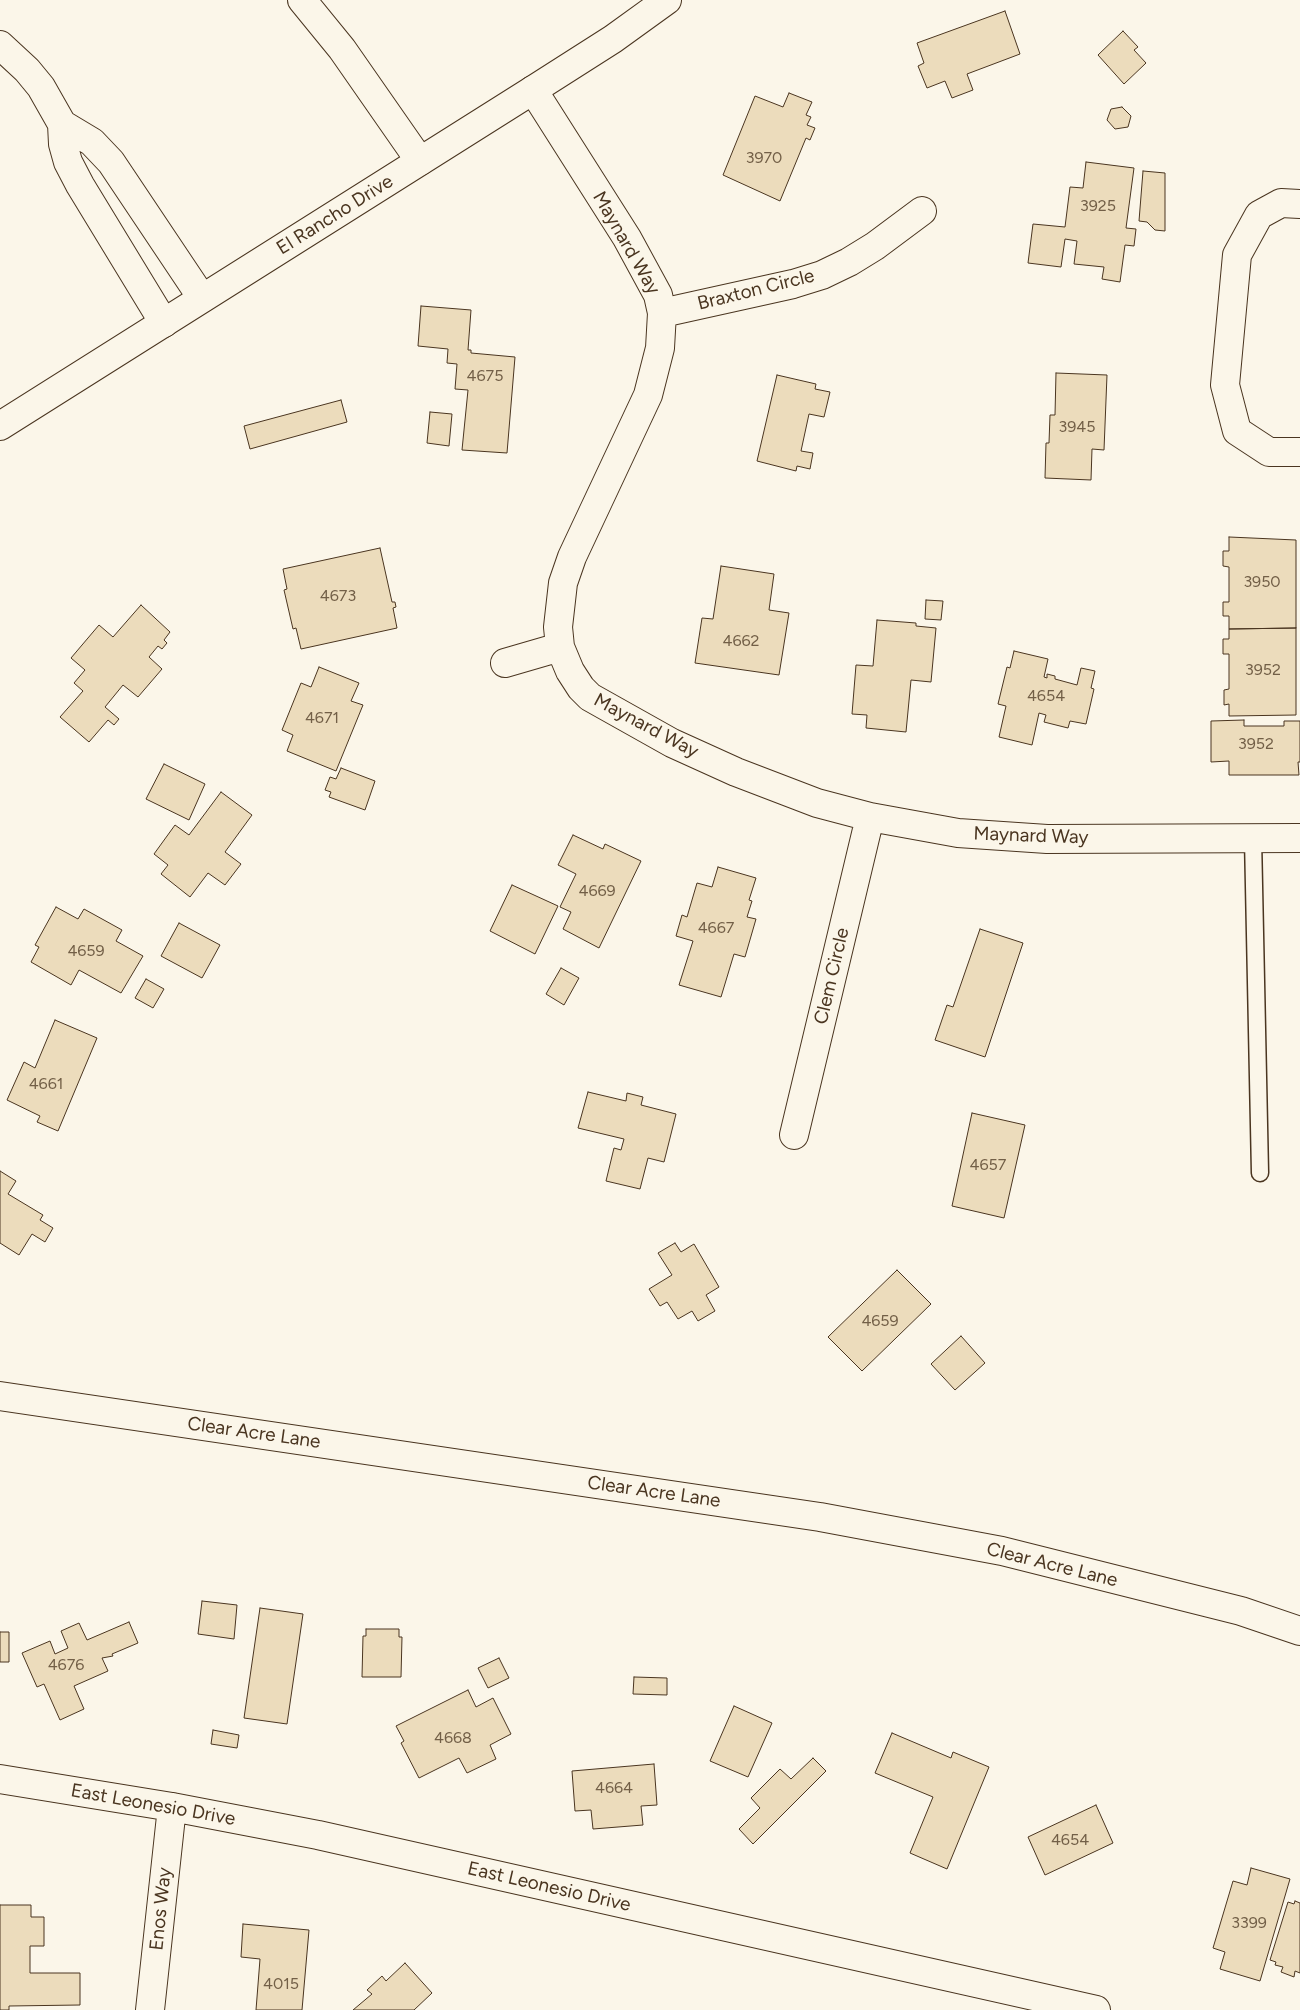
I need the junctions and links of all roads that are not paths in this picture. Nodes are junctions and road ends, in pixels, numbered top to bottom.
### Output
1 (302, 0) edge
2 (667, 0) edge
3 (0, 45) edge
4 (533, 90) junction
5 (62, 124) junction
6 (420, 161) junction
7 (1300, 204) edge
8 (922, 211) dead end
9 (202, 298) junction
10 (662, 313) junction
11 (164, 323) junction
12 (0, 426) edge
13 (1300, 452) edge
14 (560, 647) junction
15 (505, 663) dead end
16 (870, 817) junction
17 (1253, 838) junction
18 (1300, 838) edge
19 (794, 1135) dead end
20 (1260, 1173) dead end
21 (0, 1396) edge
22 (1300, 1630) edge
23 (0, 1779) edge
24 (172, 1807) junction
25 (150, 2010) edge
26 (1096, 2010) edge

1 - 6 street
2 - 4 street, El Rancho Drive
3 - 5 street
4 - 6 street, El Rancho Drive
4 - 10 street, Maynard Way
5 - 9 street
5 - 11 street
6 - 9 street, El Rancho Drive
7 - 13 street
8 - 10 street, Braxton Circle
9 - 11 street, El Rancho Drive
10 - 14 street, Maynard Way
11 - 12 street, El Rancho Drive
14 - 15 street
14 - 16 street, Maynard Way
16 - 17 street, Maynard Way
16 - 19 street, Clem Circle
17 - 18 street, Maynard Way
17 - 20 lane
21 - 22 street, Clear Acre Lane
23 - 24 street, East Leonesio Drive
24 - 25 street, Enos Way
24 - 26 street, East Leonesio Drive

